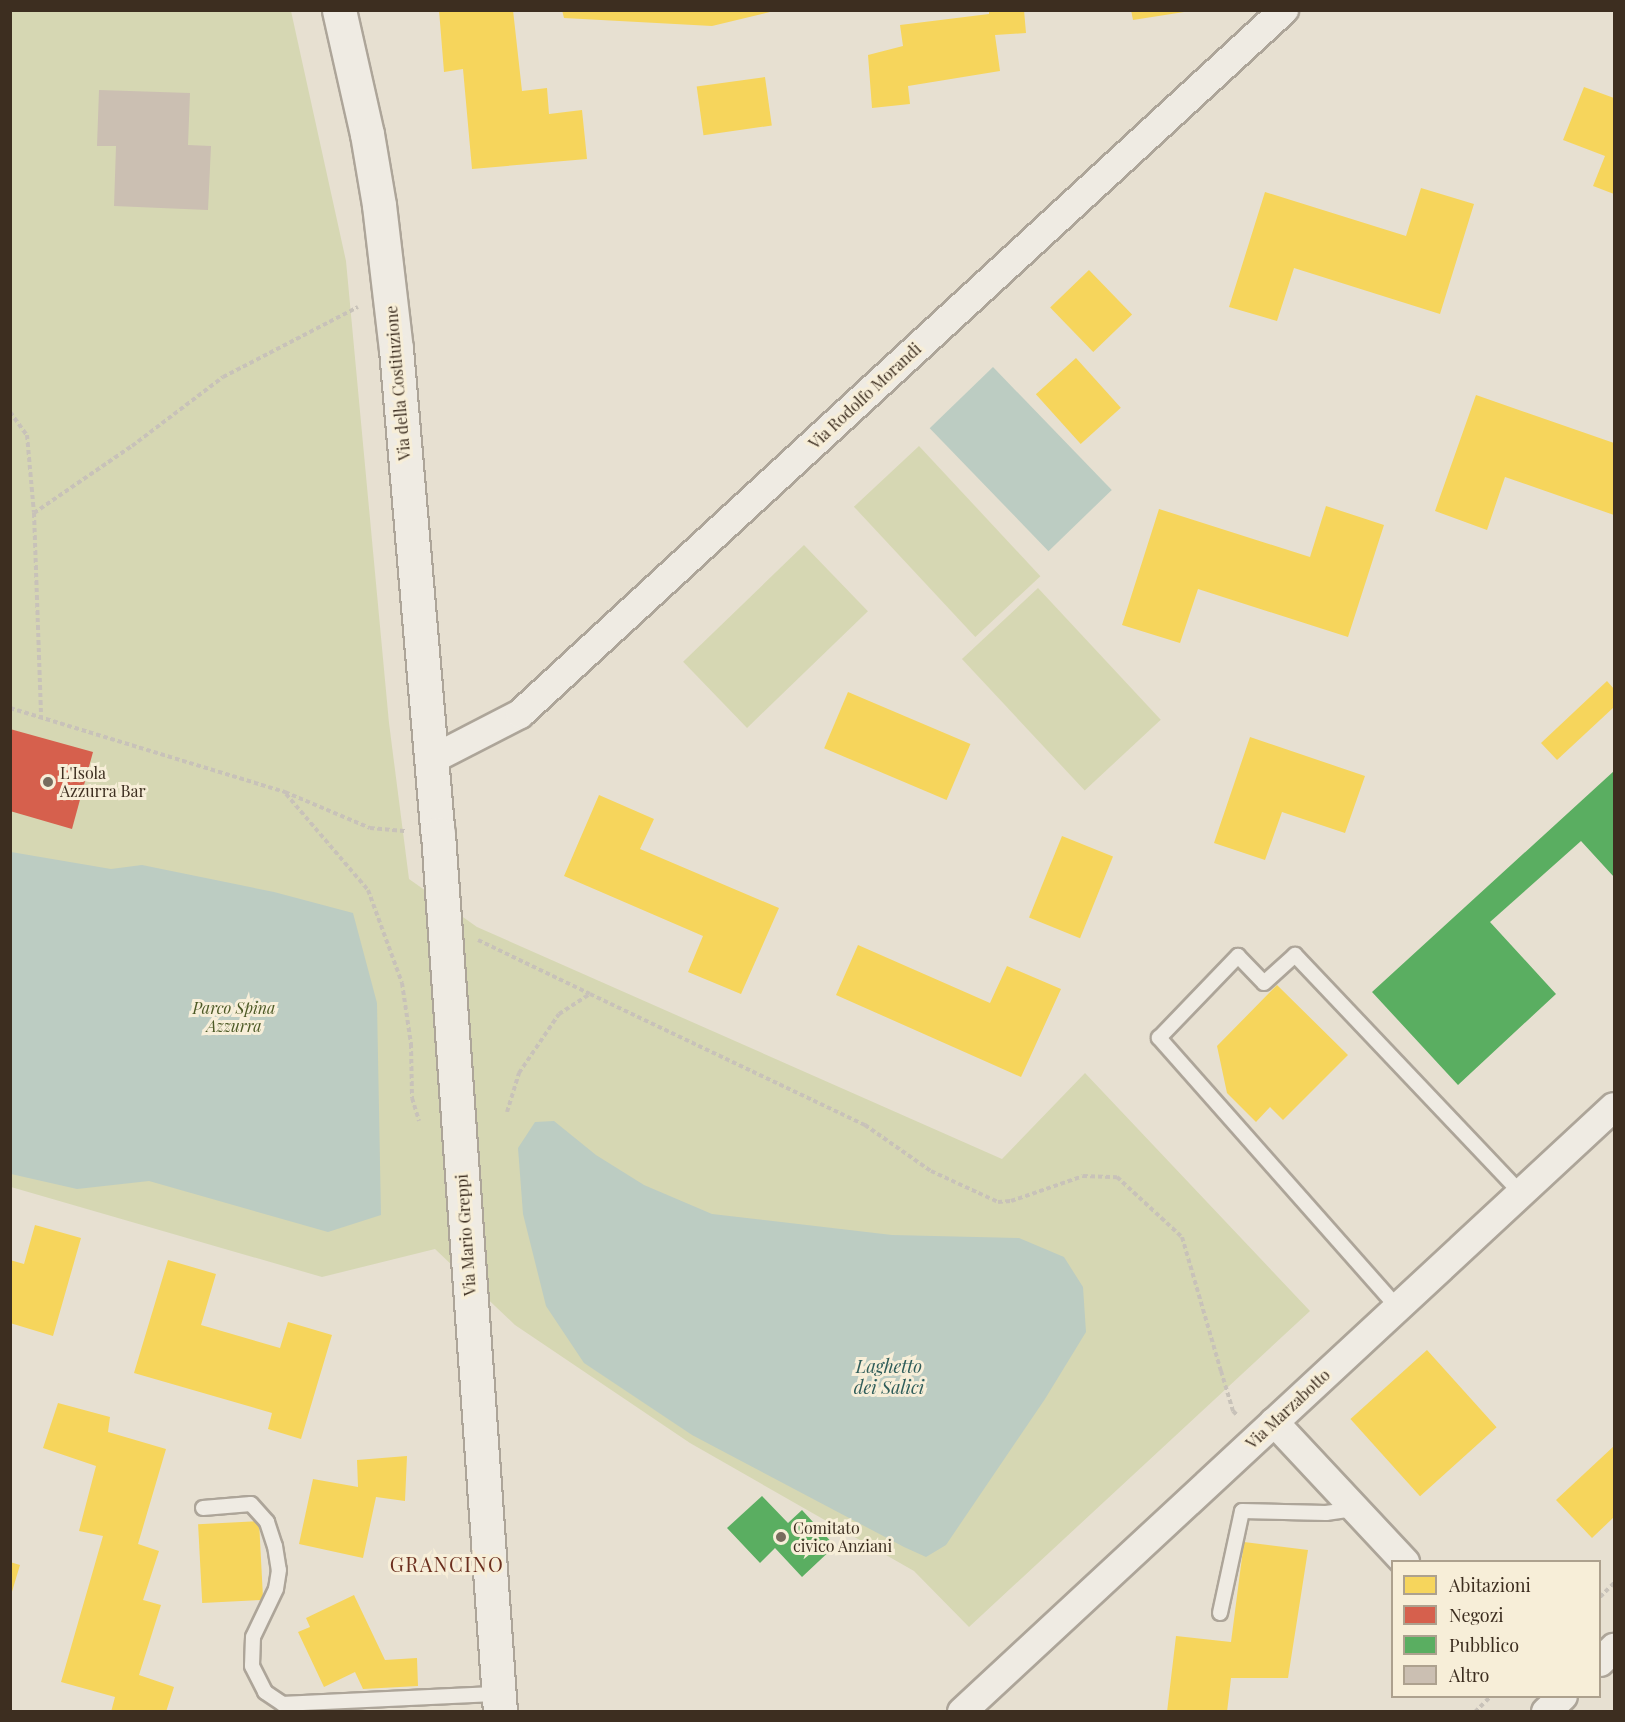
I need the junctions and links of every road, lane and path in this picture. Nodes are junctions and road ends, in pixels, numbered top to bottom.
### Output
1 (339, 10) edge
2 (1284, 10) edge
3 (390, 297) junction
4 (10, 412) edge
5 (34, 513) junction
6 (10, 708) edge
7 (40, 716) junction
8 (431, 760) junction
9 (285, 792) junction
10 (438, 834) junction
11 (478, 934) dead end
12 (590, 994) junction
13 (1614, 1107) edge
14 (507, 1112) dead end
15 (419, 1121) dead end
16 (1521, 1193) junction
17 (1398, 1308) junction
18 (1267, 1429) junction
19 (203, 1508) dead end
20 (1356, 1509) junction
21 (1403, 1560) edge
22 (1614, 1583) edge
23 (1601, 1595) edge
24 (1220, 1613) dead end
25 (1614, 1648) edge
26 (1601, 1660) edge
27 (1489, 1698) edge
28 (1534, 1698) edge
29 (1561, 1698) edge
30 (499, 1703) edge
31 (962, 1712) edge
32 (1475, 1712) edge
33 (1546, 1712) edge

1 - 3 main road, Via della Costituzione
2 - 8 street, Via Rodolfo Morandi
3 - 5 path
3 - 8 main road, Via della Costituzione
4 - 5 path
5 - 7 path
6 - 7 path
7 - 9 path
8 - 10 main road, Via Mario Greppi
9 - 10 path
9 - 15 path
10 - 30 main road, Via Mario Greppi
11 - 12 path
12 - 14 path
12 - 18 path
13 - 16 street, Via Marzabotto
16 - 17 street, Via Marzabotto
16 - 17 lane
17 - 18 street, Via Marzabotto
18 - 20 street
18 - 31 street, Via Marzabotto
19 - 30 lane
20 - 21 street
20 - 24 lane
22 - 23 path
25 - 26 street
27 - 32 path
28 - 33 street
29 - 33 street

